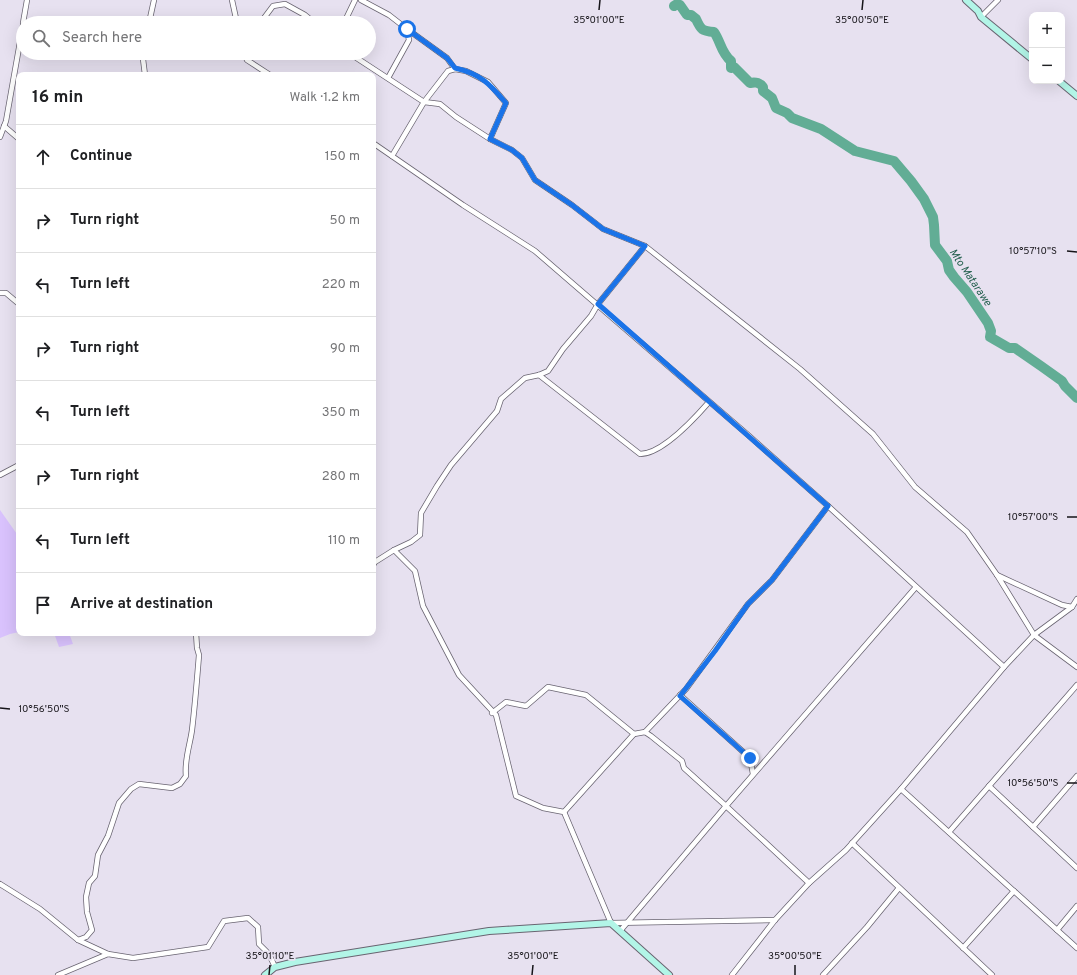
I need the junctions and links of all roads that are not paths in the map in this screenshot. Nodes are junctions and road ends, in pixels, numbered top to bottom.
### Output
1 (27, 0) edge
2 (154, 0) edge
3 (232, 0) edge
4 (355, 0) edge
5 (361, 0) edge
6 (966, 0) edge
7 (998, 0) edge
8 (24, 16) edge
9 (151, 16) edge
10 (235, 16) edge
11 (266, 16) edge
12 (306, 16) edge
13 (347, 16) edge
14 (981, 17) junction
15 (407, 29) junction
16 (1029, 57) edge
17 (17, 60) edge
18 (143, 60) edge
19 (247, 60) edge
20 (360, 60) edge
21 (455, 68) junction
22 (145, 72) edge
23 (265, 72) edge
24 (388, 78) junction
25 (1063, 84) edge
26 (1077, 96) edge
27 (424, 102) junction
28 (4, 126) junction
29 (16, 136) edge
30 (0, 137) edge
31 (490, 139) junction
32 (376, 145) edge
33 (392, 156) junction
34 (645, 246) junction
35 (0, 293) edge
36 (16, 302) edge
37 (598, 304) junction
38 (539, 375) junction
39 (709, 402) junction
40 (16, 467) edge
41 (0, 475) edge
42 (828, 506) junction
43 (394, 550) junction
44 (376, 561) edge
45 (997, 575) junction
46 (916, 587) junction
47 (1076, 601) edge
48 (1072, 607) junction
49 (1034, 635) junction
50 (196, 636) edge
51 (1004, 667) junction
52 (1077, 667) edge
53 (1077, 685) edge
54 (680, 696) junction
55 (492, 713) junction
56 (645, 732) junction
57 (634, 734) junction
58 (753, 774) junction
59 (1077, 776) edge
60 (989, 786) junction
61 (901, 789) junction
62 (726, 806) junction
63 (564, 812) junction
64 (1033, 827) junction
65 (949, 832) junction
66 (852, 843) junction
67 (1077, 868) edge
68 (808, 883) junction
69 (0, 884) edge
70 (899, 888) junction
71 (1014, 891) junction
72 (1077, 906) edge
73 (775, 920) junction
74 (627, 922) junction
75 (611, 923) junction
76 (1057, 930) junction
77 (620, 931) junction
78 (78, 940) junction
79 (963, 948) junction
80 (1077, 948) edge
81 (108, 954) junction
82 (275, 967) junction
83 (58, 975) edge
84 (265, 975) edge
85 (669, 975) edge
86 (732, 975) edge
87 (823, 975) edge
88 (992, 975) edge

1 - 8 street
2 - 9 street
3 - 10 street
4 - 13 street
5 - 15 street
6 - 14 street
7 - 14 street
11 - 12 street
14 - 16 street
15 - 21 street
15 - 24 street
17 - 28 street
18 - 22 street
19 - 23 street
20 - 24 street
21 - 27 street
21 - 31 street
24 - 27 street
25 - 26 street
27 - 31 street
27 - 33 street
28 - 29 street
28 - 30 street
31 - 34 street
32 - 33 street
33 - 37 street
34 - 37 street
34 - 45 street
35 - 36 street
37 - 38 street
37 - 39 street
38 - 39 street
38 - 43 street
39 - 42 street
40 - 41 street
42 - 46 street
42 - 54 street
43 - 44 street
43 - 55 street
45 - 48 street
45 - 49 street
46 - 51 street
46 - 58 street
47 - 48 street
48 - 49 street
49 - 51 street
49 - 52 street
50 - 78 street
51 - 61 street
53 - 60 street
54 - 56 street
54 - 58 street
55 - 57 street
55 - 63 street
56 - 57 street
56 - 62 street
57 - 63 street
58 - 62 street
59 - 64 street
60 - 64 street
60 - 65 street
61 - 65 street
61 - 66 street
62 - 68 street
62 - 74 street
63 - 75 street
64 - 67 street
65 - 71 street
66 - 68 street
66 - 70 street
68 - 73 street
69 - 78 street
70 - 79 street
70 - 87 street
71 - 76 street
71 - 79 street
72 - 76 street
73 - 74 street
73 - 86 street
74 - 75 street
74 - 77 street
75 - 77 street
75 - 82 street
76 - 80 street
77 - 85 street
78 - 81 street
79 - 88 street
81 - 82 street
81 - 83 street
82 - 84 street

